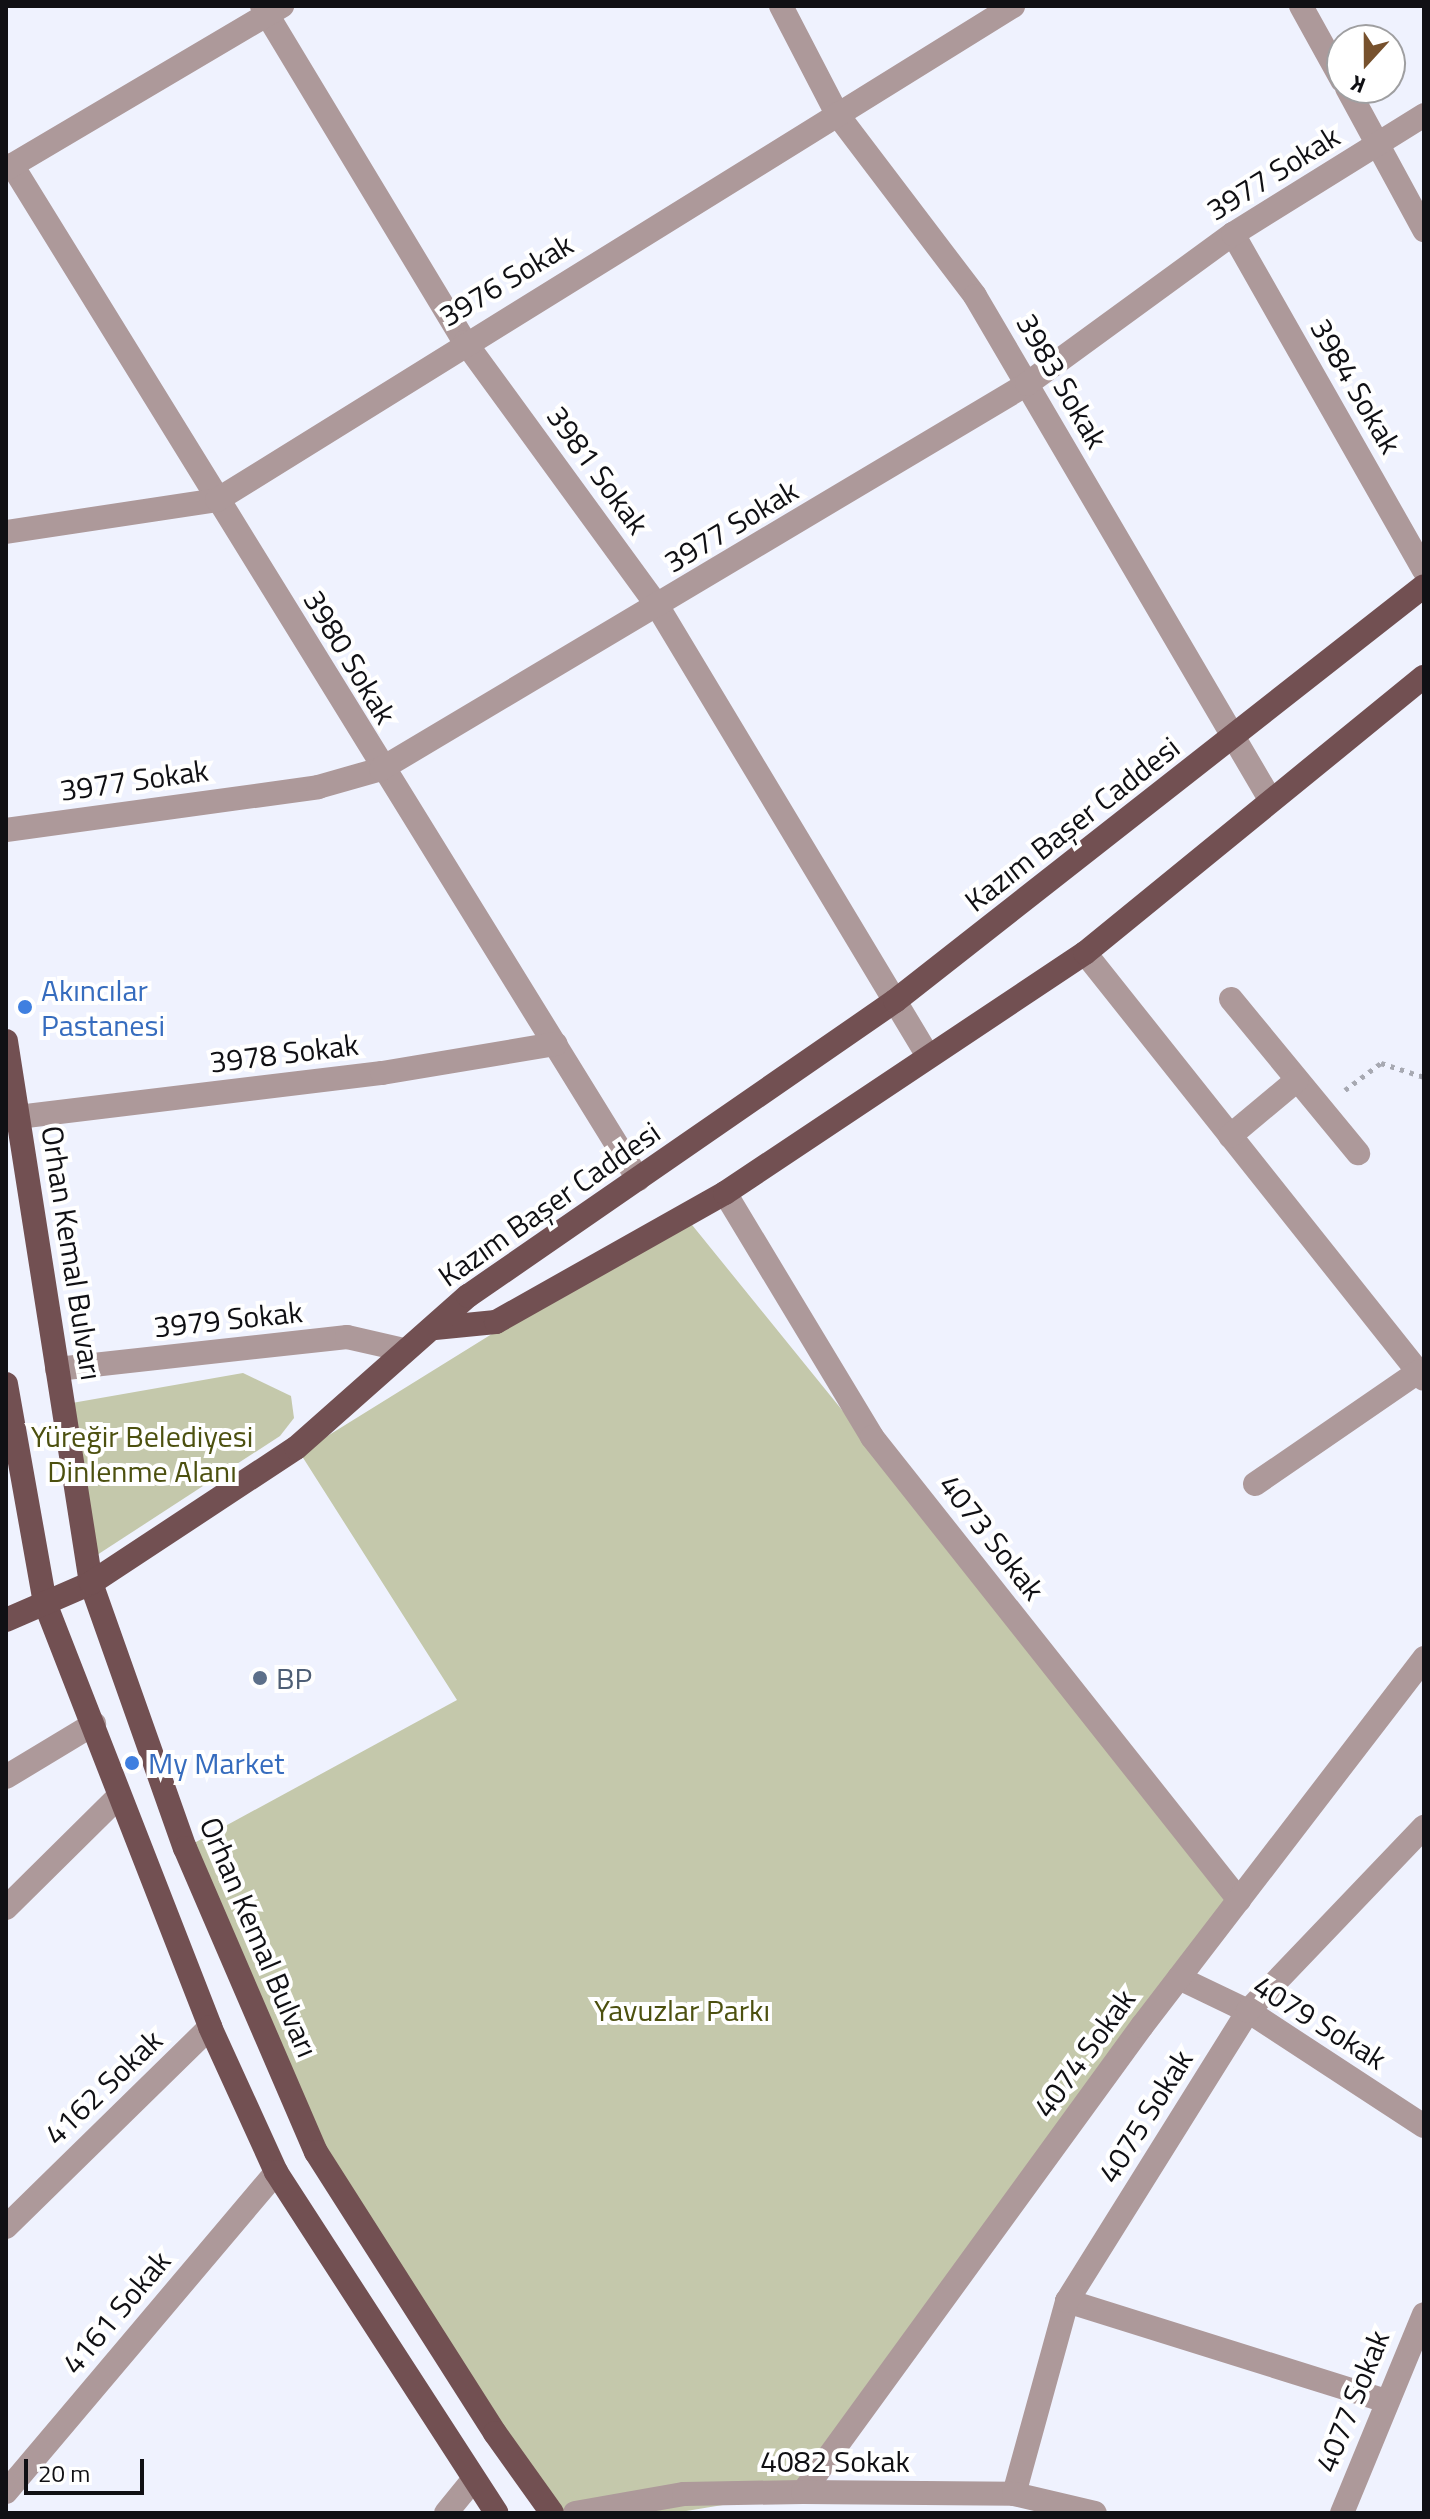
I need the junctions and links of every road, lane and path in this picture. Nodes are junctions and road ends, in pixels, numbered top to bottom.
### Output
1 (781, 6) edge
2 (1013, 6) edge
3 (1301, 6) edge
4 (271, 9) edge
5 (1326, 51) edge
6 (1356, 104) edge
7 (837, 114) junction
8 (1424, 115) edge
9 (1378, 144) junction
10 (9, 167) edge
11 (1424, 230) edge
12 (1233, 234) junction
13 (465, 342) junction
14 (1027, 384) junction
15 (217, 500) junction
16 (6, 532) edge
17 (1424, 570) edge
18 (1424, 586) edge
19 (658, 607) junction
20 (1424, 677) edge
21 (1235, 739) junction
22 (381, 769) junction
23 (1271, 801) junction
24 (6, 830) edge
25 (1085, 953) junction
26 (1231, 999) dead end
27 (895, 1001) junction
28 (6, 1041) edge
29 (556, 1044) junction
30 (928, 1056) junction
31 (1424, 1077) edge
32 (1297, 1080) junction
33 (1321, 1109) junction
34 (18, 1117) junction
35 (1230, 1136) junction
36 (1358, 1153) dead end
37 (638, 1179) junction
38 (725, 1193) junction
39 (435, 1328) junction
40 (404, 1350) junction
41 (57, 1369) junction
42 (1421, 1376) edge
43 (6, 1384) edge
44 (1255, 1484) dead end
45 (91, 1583) junction
46 (45, 1603) junction
47 (6, 1620) edge
48 (1424, 1658) edge
49 (94, 1724) junction
50 (6, 1777) edge
51 (118, 1797) junction
52 (1424, 1827) edge
53 (1239, 1900) junction
54 (6, 1908) edge
55 (1179, 1978) junction
56 (1248, 2011) junction
57 (210, 2027) junction
58 (1424, 2126) edge
59 (276, 2172) junction
60 (6, 2227) edge
61 (1067, 2301) junction
62 (1424, 2314) edge
63 (1386, 2401) junction
64 (473, 2480) junction
65 (6, 2492) edge
66 (803, 2492) junction
67 (1014, 2494) junction
68 (446, 2513) edge
69 (497, 2513) edge
70 (552, 2513) edge
71 (575, 2513) edge
72 (1095, 2513) edge
73 (1342, 2513) edge

1 - 7 street, 3983 Sokak
2 - 7 street, 3976 Sokak
3 - 5 street
4 - 10 street
4 - 13 street, 3981 Sokak
6 - 9 street
7 - 13 street, 3976 Sokak
7 - 14 street, 3983 Sokak
8 - 9 street, 3977 Sokak
9 - 11 street
9 - 12 street, 3977 Sokak
10 - 15 street, 3980 Sokak
12 - 14 street, 3977 Sokak
12 - 17 street, 3984 Sokak
13 - 15 street, 3976 Sokak
13 - 19 street, 3981 Sokak
14 - 19 street, 3977 Sokak
14 - 21 street, 3983 Sokak
15 - 16 street, 3976 Sokak
15 - 22 street, 3980 Sokak
18 - 21 main road, Kazım Başer Caddesi
19 - 22 street, 3977 Sokak
19 - 27 street, 3981 Sokak
20 - 23 main road, Kazım Başer Caddesi
21 - 23 street, 3983 Sokak
21 - 27 main road, Kazım Başer Caddesi
22 - 24 street, 3977 Sokak
22 - 29 street, 3980 Sokak
23 - 25 main road, Kazım Başer Caddesi
25 - 30 main road, Kazım Başer Caddesi
25 - 35 street
26 - 32 street
27 - 30 street, 3981 Sokak
27 - 37 main road, Kazım Başer Caddesi
28 - 34 main road, Orhan Kemal Bulvarı
29 - 34 street, 3978 Sokak
29 - 37 street, 3980 Sokak
30 - 38 main road, Kazım Başer Caddesi
31 - 33 path
32 - 33 street
32 - 35 street
33 - 36 street
34 - 41 main road, Orhan Kemal Bulvarı
35 - 42 street
37 - 39 main road, Kazım Başer Caddesi
38 - 39 main road, Kazım Başer Caddesi
38 - 53 street, 4073 Sokak
39 - 40 main road
40 - 41 street, 3979 Sokak
40 - 45 main road
41 - 45 main road, Orhan Kemal Bulvarı
42 - 44 street
43 - 46 main road
45 - 46 main road
45 - 70 main road, Orhan Kemal Bulvarı
46 - 47 main road
46 - 49 main road
48 - 53 street, 4074 Sokak
49 - 50 street
49 - 51 main road
51 - 54 street
51 - 57 main road
52 - 56 street, 4075 Sokak
53 - 55 street, 4074 Sokak
55 - 56 street, 4079 Sokak
55 - 66 street, 4074 Sokak
56 - 58 street, 4079 Sokak
56 - 61 street, 4075 Sokak
57 - 59 main road
57 - 60 street, 4162 Sokak
59 - 64 main road
59 - 65 street, 4161 Sokak
61 - 63 street
61 - 67 street, 4075 Sokak
62 - 63 street, 4077 Sokak
63 - 73 street, 4077 Sokak
64 - 68 street
64 - 69 main road
66 - 67 street, 4082 Sokak
66 - 71 street, 4082 Sokak
67 - 72 street, 4082 Sokak

